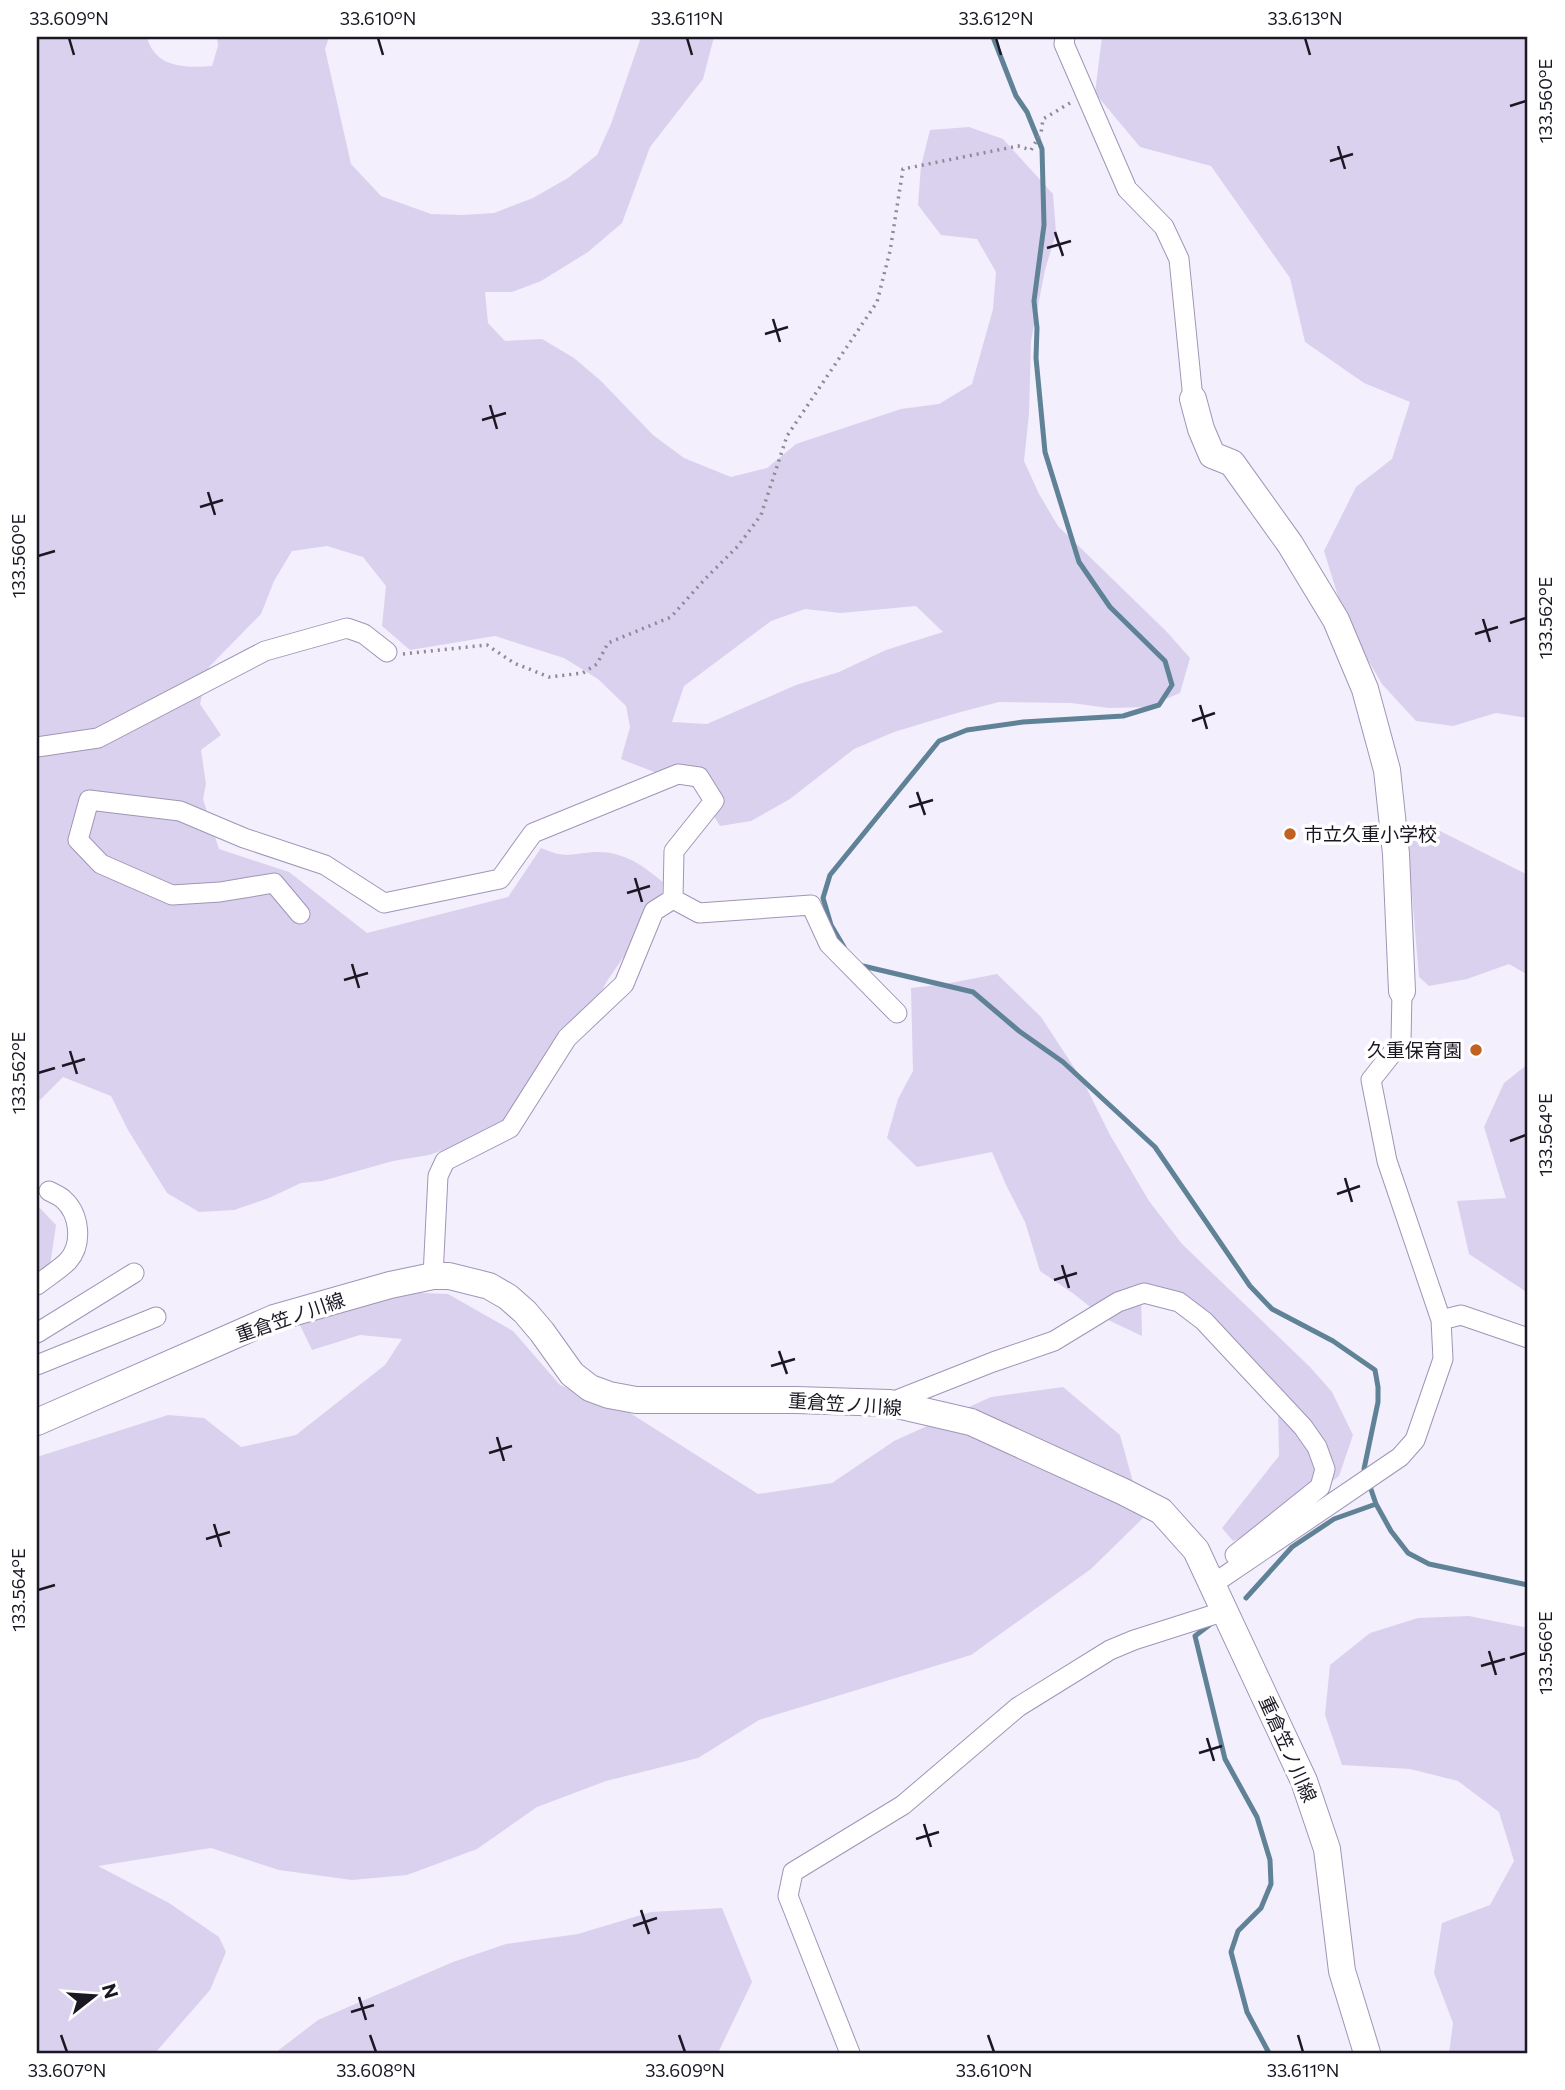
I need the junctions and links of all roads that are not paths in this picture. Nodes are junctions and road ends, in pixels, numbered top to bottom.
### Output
1 (1065, 37) edge
2 (1193, 399) joint
3 (387, 652) road end
4 (37, 747) edge
5 (673, 899) junction
6 (300, 914) dead end
7 (1402, 991) joint
8 (897, 1013) dead end
9 (49, 1191) dead end
10 (134, 1273) dead end
11 (433, 1276) junction
12 (37, 1285) edge
13 (156, 1317) dead end
14 (1441, 1320) junction
15 (37, 1333) edge
16 (1528, 1338) edge
17 (37, 1365) edge
18 (889, 1403) junction
19 (37, 1422) edge
20 (1213, 1584) junction
21 (1225, 1611) junction
22 (850, 2053) edge
23 (1367, 2053) edge

1 - 2 street
2 - 7 main road
3 - 4 street
5 - 6 street
5 - 8 street
5 - 11 street
7 - 14 street
9 - 12 street
10 - 15 street
11 - 18 main road, 重倉笠ノ川線
11 - 19 main road, 重倉笠ノ川線
13 - 17 street
14 - 16 street
14 - 20 street
18 - 20 main road, 重倉笠ノ川線
18 - 20 street
20 - 21 main road, 重倉笠ノ川線
21 - 22 street
21 - 23 main road, 重倉笠ノ川線

